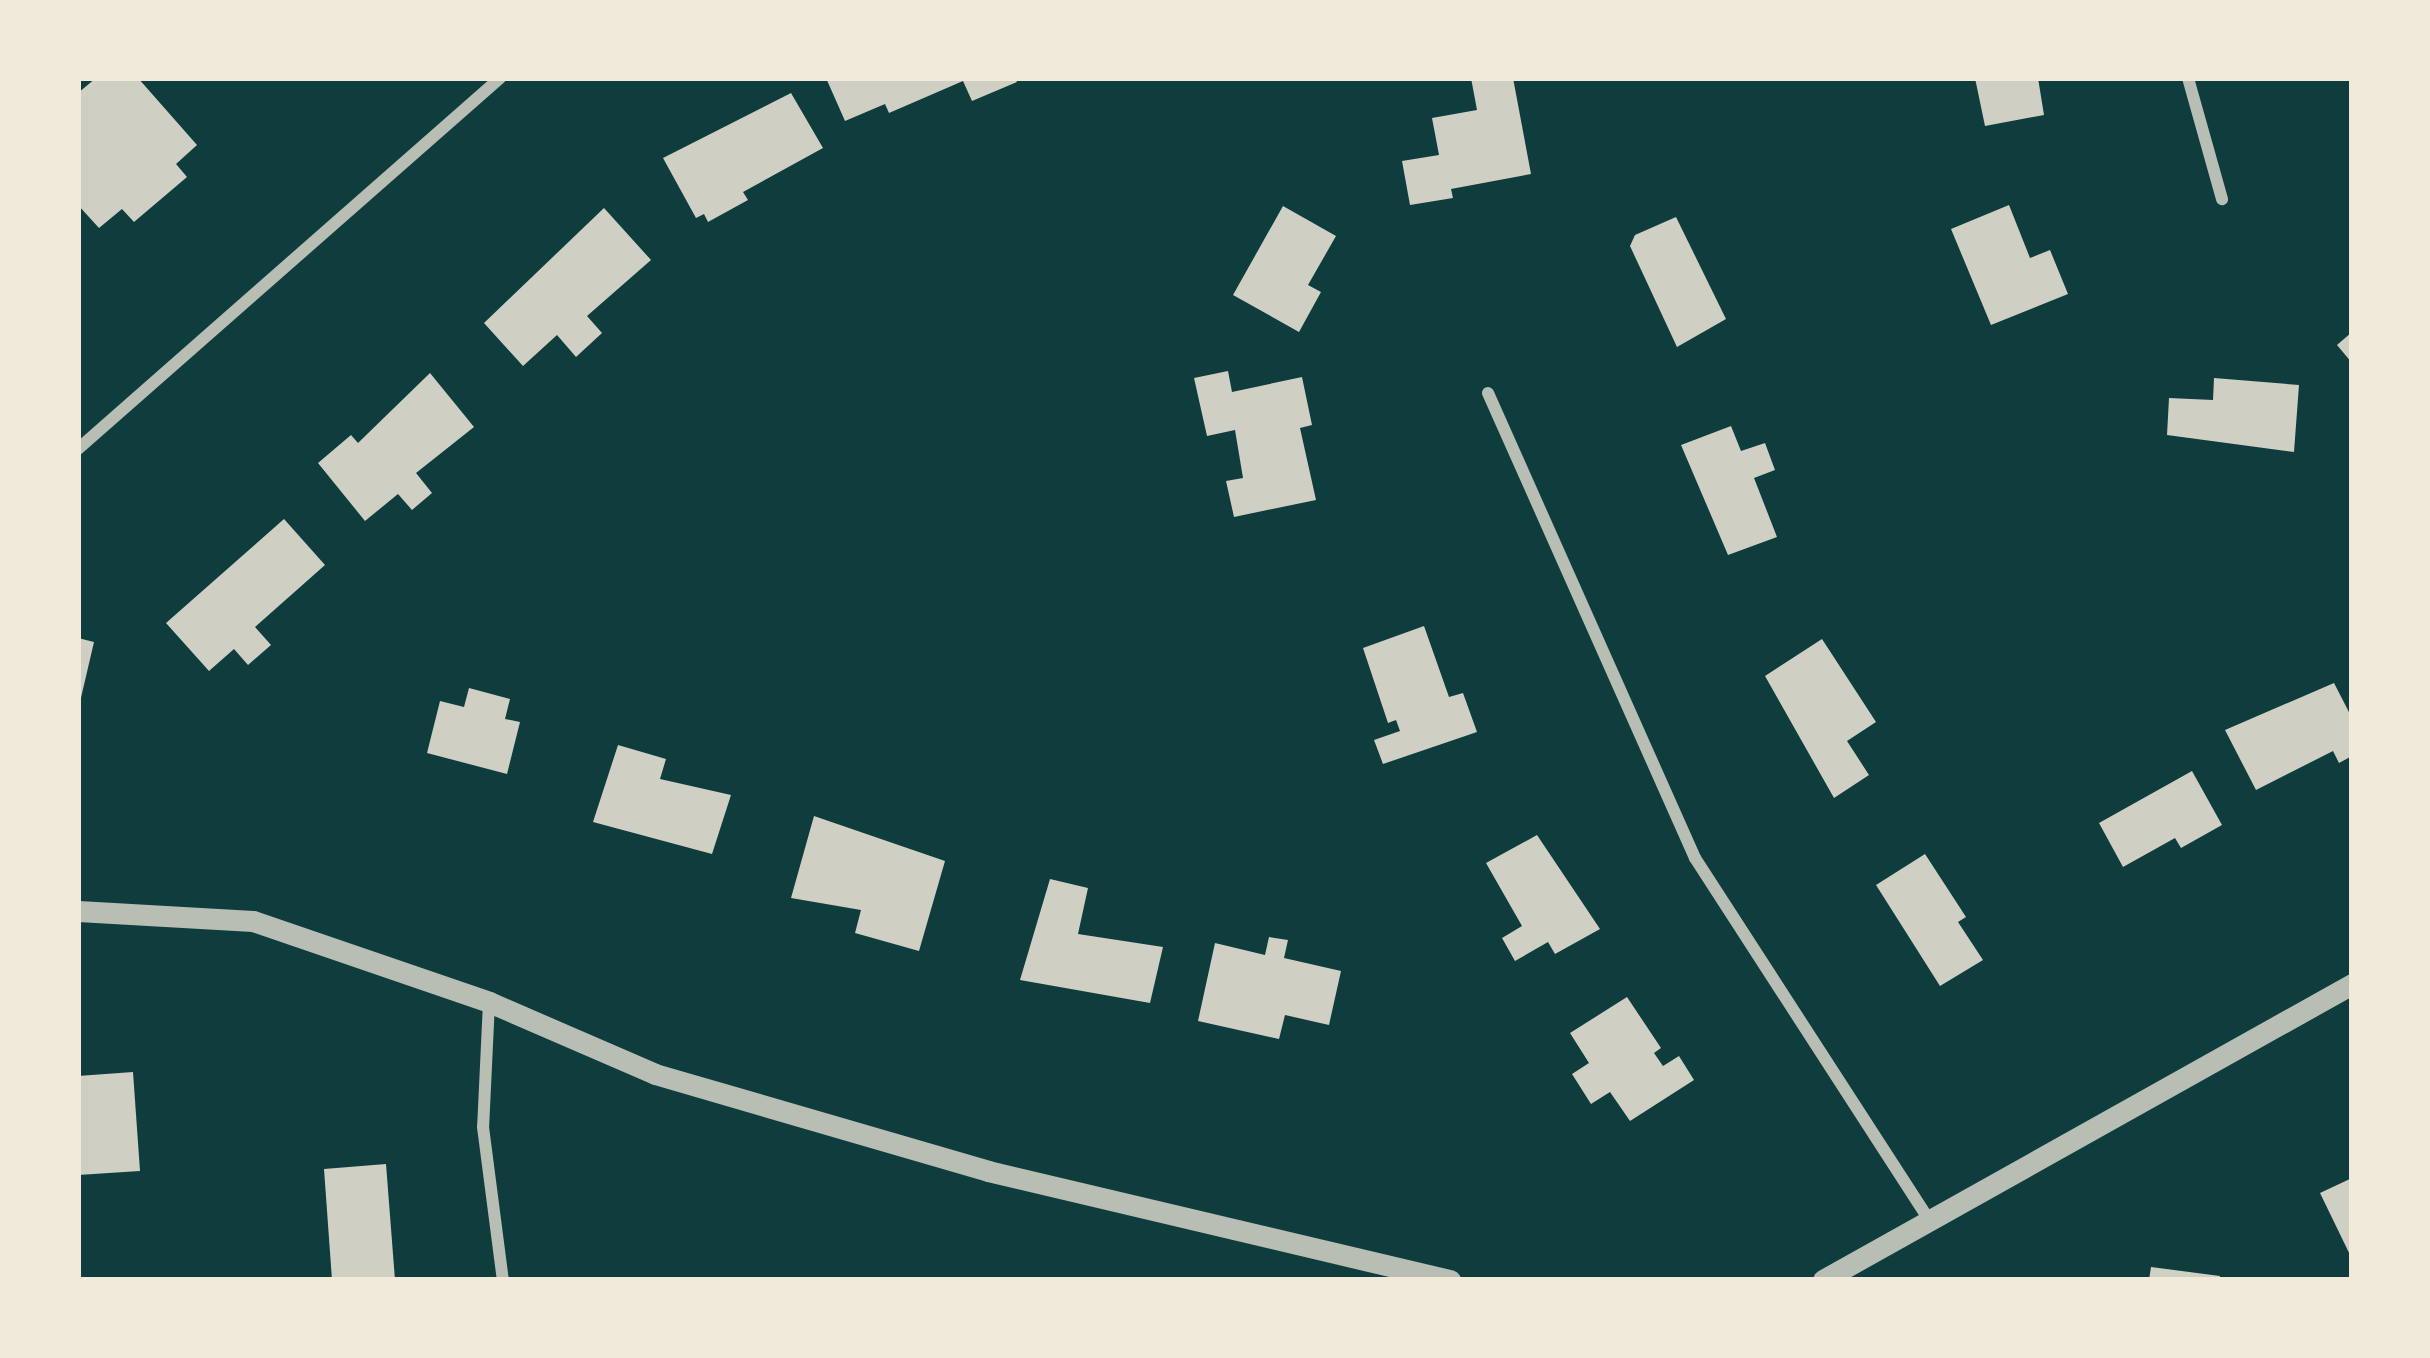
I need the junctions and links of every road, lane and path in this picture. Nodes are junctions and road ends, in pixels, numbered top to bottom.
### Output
1 (500, 78) edge
2 (2188, 78) edge
3 (2222, 199) dead end
4 (1488, 393) dead end
5 (78, 449) edge
6 (78, 911) edge
7 (2352, 984) edge
8 (489, 1002) junction
9 (1929, 1220) junction
10 (503, 1280) edge
11 (1450, 1280) edge
12 (1823, 1280) edge

1 - 5 street
2 - 3 street
4 - 9 street
6 - 8 street
7 - 9 street
8 - 10 street
8 - 11 street
9 - 12 street

